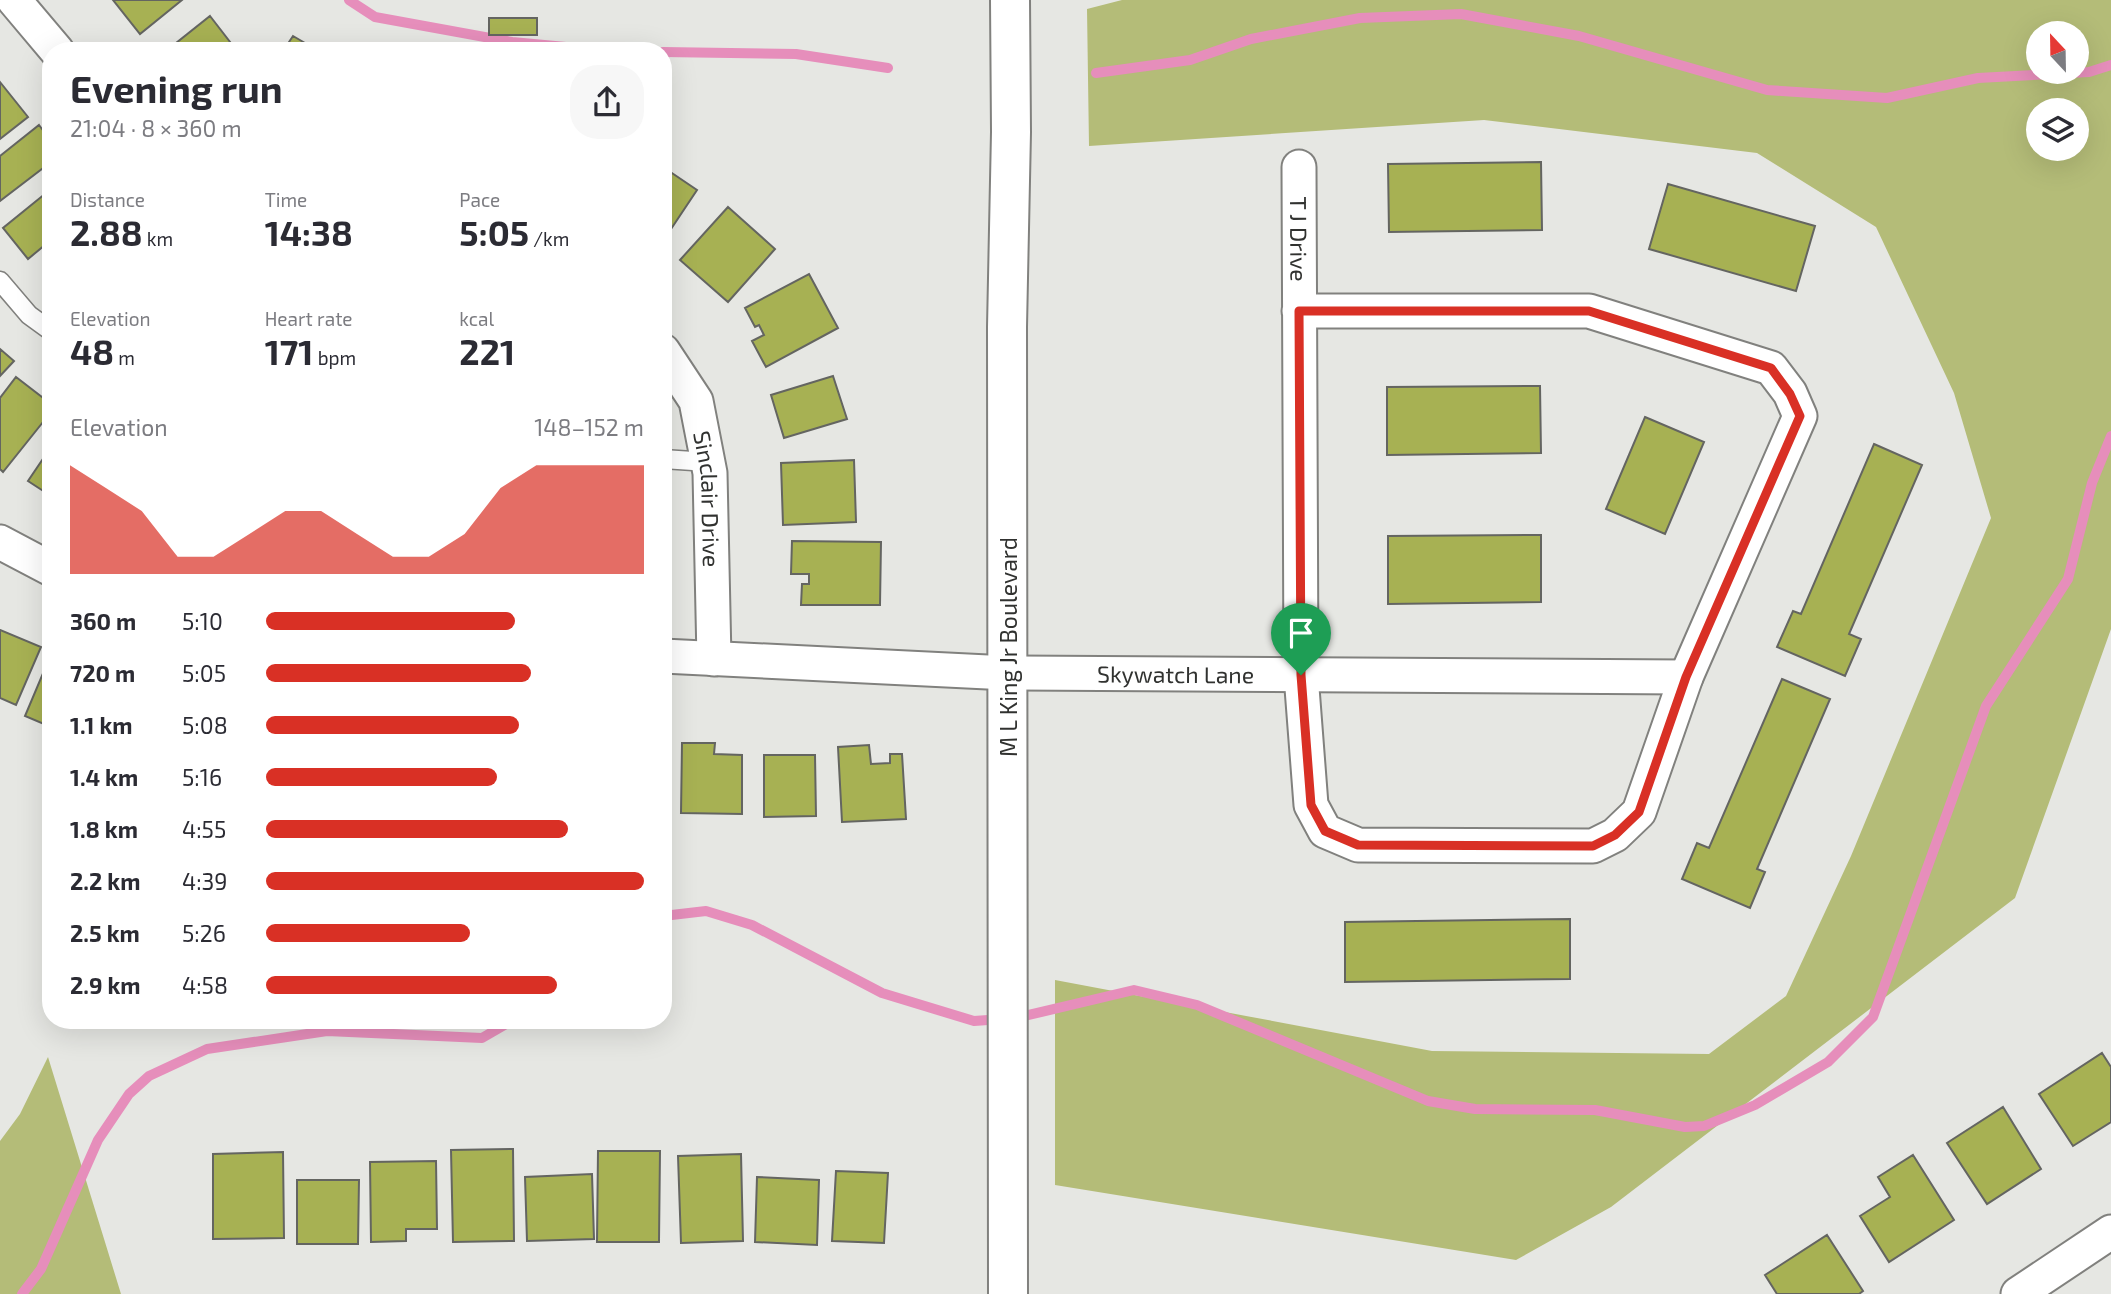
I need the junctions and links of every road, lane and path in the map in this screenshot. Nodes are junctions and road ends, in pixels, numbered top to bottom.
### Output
1 (14, 0) edge
2 (1010, 0) edge
3 (49, 42) edge
4 (1299, 167) dead end
5 (0, 281) edge
6 (1299, 311) junction
7 (42, 324) edge
8 (672, 365) edge
9 (672, 459) edge
10 (708, 461) junction
11 (0, 542) edge
12 (42, 564) edge
13 (672, 657) edge
14 (714, 659) junction
15 (1008, 673) junction
16 (1301, 675) junction
17 (1686, 677) junction
18 (2111, 1232) edge
19 (1008, 1294) edge
20 (2018, 1294) edge

1 - 3 street
2 - 15 main road, M L King Jr Boulevard
4 - 6 street, T J Drive
5 - 7 lane
6 - 16 street, T J Drive
6 - 17 street, T J Drive
8 - 10 street, Sinclair Drive
9 - 10 lane
10 - 14 street, Sinclair Drive
11 - 12 street
13 - 14 street, Skywatch Lane
14 - 15 street, Skywatch Lane
15 - 16 street, Skywatch Lane
15 - 19 main road, M L King Jr Boulevard
16 - 17 street, Skywatch Lane
16 - 17 street, T J Drive
18 - 20 street

